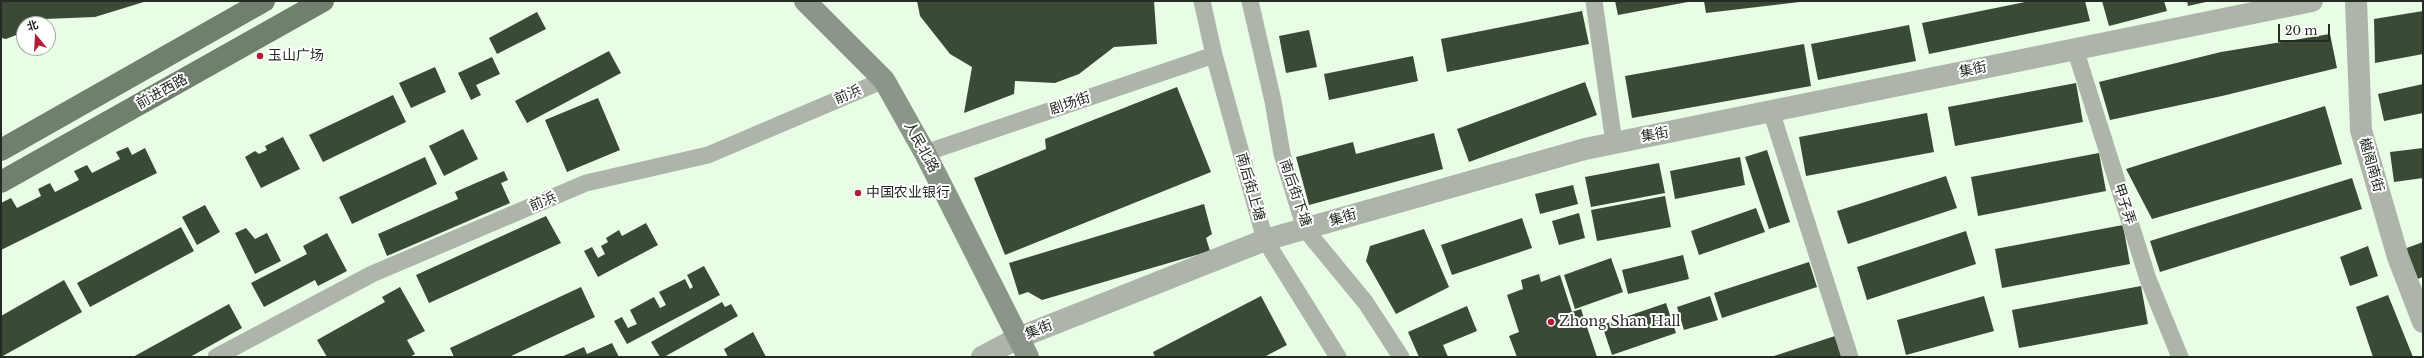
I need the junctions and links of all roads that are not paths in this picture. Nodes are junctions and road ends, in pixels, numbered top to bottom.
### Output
1 (264, 1) edge
2 (323, 1) edge
3 (805, 1) edge
4 (1202, 1) edge
5 (1250, 1) edge
6 (1594, 1) edge
7 (2312, 1) edge
8 (2356, 1) edge
9 (2075, 49) junction
10 (1214, 55) junction
11 (884, 80) junction
12 (1771, 111) junction
13 (1614, 143) junction
14 (1, 150) edge
15 (926, 153) junction
16 (1, 182) edge
17 (1305, 229) junction
18 (1265, 240) junction
19 (2423, 322) edge
20 (1018, 338) junction
21 (216, 357) edge
22 (982, 357) edge
23 (1028, 357) edge
24 (1338, 357) edge
25 (1400, 357) edge
26 (1850, 357) edge
27 (2180, 357) edge

1 - 14 main road, 前进西路
2 - 16 main road, 前进西路
3 - 11 main road, 人民北路
4 - 10 street, 南后街上塘
5 - 17 street, 南后街下塘
6 - 13 street
7 - 9 street, 集街
8 - 19 street, 樾阁南街
9 - 12 street, 集街
9 - 27 street, 甲子弄
10 - 15 street, 剧场街
10 - 18 street, 南后街上塘
11 - 15 main road, 人民北路
11 - 21 street, 前浜
12 - 13 street, 集街
12 - 26 street
13 - 17 street, 集街
15 - 20 main road, 人民北路
17 - 18 street, 集街
17 - 25 street, 南后街下塘
18 - 20 street, 集街
18 - 24 street, 南后街上塘
20 - 22 street, 集街
20 - 23 main road, 人民北路

